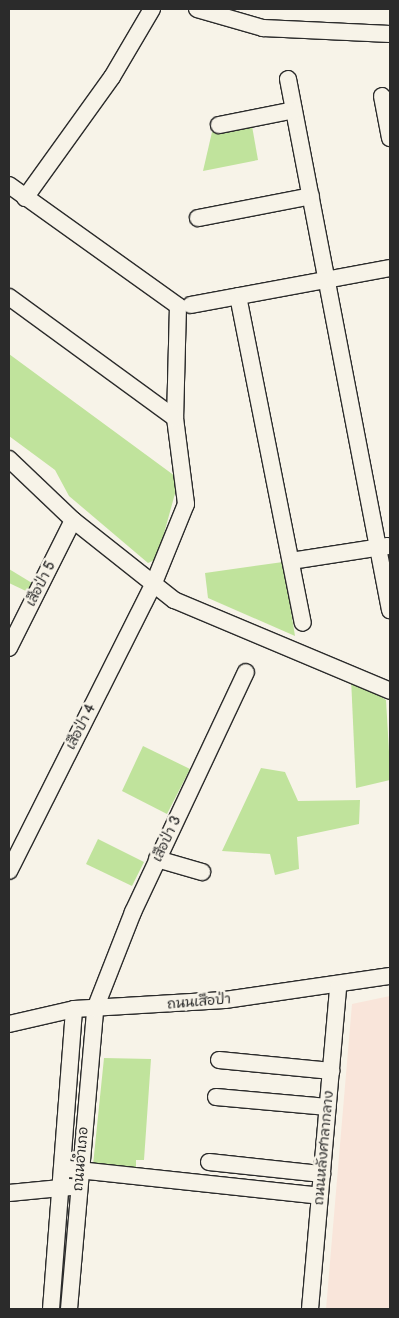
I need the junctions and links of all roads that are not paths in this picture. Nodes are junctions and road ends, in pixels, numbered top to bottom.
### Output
1 (152, 9) edge
2 (197, 9) edge
3 (390, 34) edge
4 (288, 79) dead end
5 (382, 96) dead end
6 (294, 110) junction
7 (219, 125) dead end
8 (390, 138) edge
9 (9, 185) edge
10 (311, 196) junction
11 (25, 198) junction
12 (198, 218) dead end
13 (390, 268) edge
14 (327, 280) junction
15 (9, 296) edge
16 (238, 296) junction
17 (190, 305) dead end
18 (175, 418) junction
19 (9, 459) edge
20 (73, 520) junction
21 (385, 546) edge
22 (291, 561) junction
23 (154, 583) junction
24 (390, 610) edge
25 (303, 623) dead end
26 (9, 648) edge
27 (246, 672) dead end
28 (390, 691) edge
29 (157, 860) junction
30 (9, 871) edge
31 (202, 872) dead end
32 (390, 976) edge
33 (338, 987) junction
34 (74, 1009) junction
35 (96, 1009) junction
36 (9, 1024) edge
37 (219, 1060) dead end
38 (331, 1070) junction
39 (216, 1097) dead end
40 (328, 1106) junction
41 (209, 1162) dead end
42 (62, 1168) junction
43 (80, 1170) junction
44 (322, 1174) junction
45 (62, 1186) junction
46 (79, 1188) junction
47 (9, 1193) edge
48 (320, 1196) junction
49 (51, 1309) edge
50 (69, 1309) edge
51 (310, 1309) edge

1 - 11 street
2 - 3 street
4 - 6 street
5 - 8 street
6 - 7 street
6 - 10 street
9 - 11 street
10 - 12 street
10 - 14 street
11 - 18 street, เสือป่า 4
13 - 14 street
14 - 16 street
14 - 21 street
15 - 18 street
16 - 17 street
16 - 22 street
18 - 23 street, เสือป่า 4
19 - 20 street
20 - 23 street
20 - 26 street, เสือป่า 5
21 - 22 street
21 - 24 street
22 - 25 street
23 - 28 street
23 - 30 street, เสือป่า 4
27 - 29 street, เสือป่า 3
29 - 31 street
29 - 35 street, เสือป่า 3
32 - 33 street, ถนนเสือป่า
33 - 35 street, ถนนเสือป่า
33 - 38 street, ถนนหลังศาลากลาง
34 - 35 street, ถนนเสือป่า
34 - 36 street, ถนนเสือป่า
34 - 42 street, ถนนอำเภอ
35 - 43 street, ถนนอำเภอ
37 - 38 street
38 - 40 street, ถนนหลังศาลากลาง
39 - 40 street
40 - 44 street, ถนนหลังศาลากลาง
41 - 44 street
42 - 43 street
42 - 45 street, ถนนอำเภอ
43 - 46 street, ถนนอำเภอ
43 - 48 street
44 - 48 street, ถนนหลังศาลากลาง
45 - 46 street
45 - 47 street
45 - 49 street, ถนนอำเภอ
46 - 50 street, ถนนอำเภอ
48 - 51 street, ถนนหลังศาลากลาง

